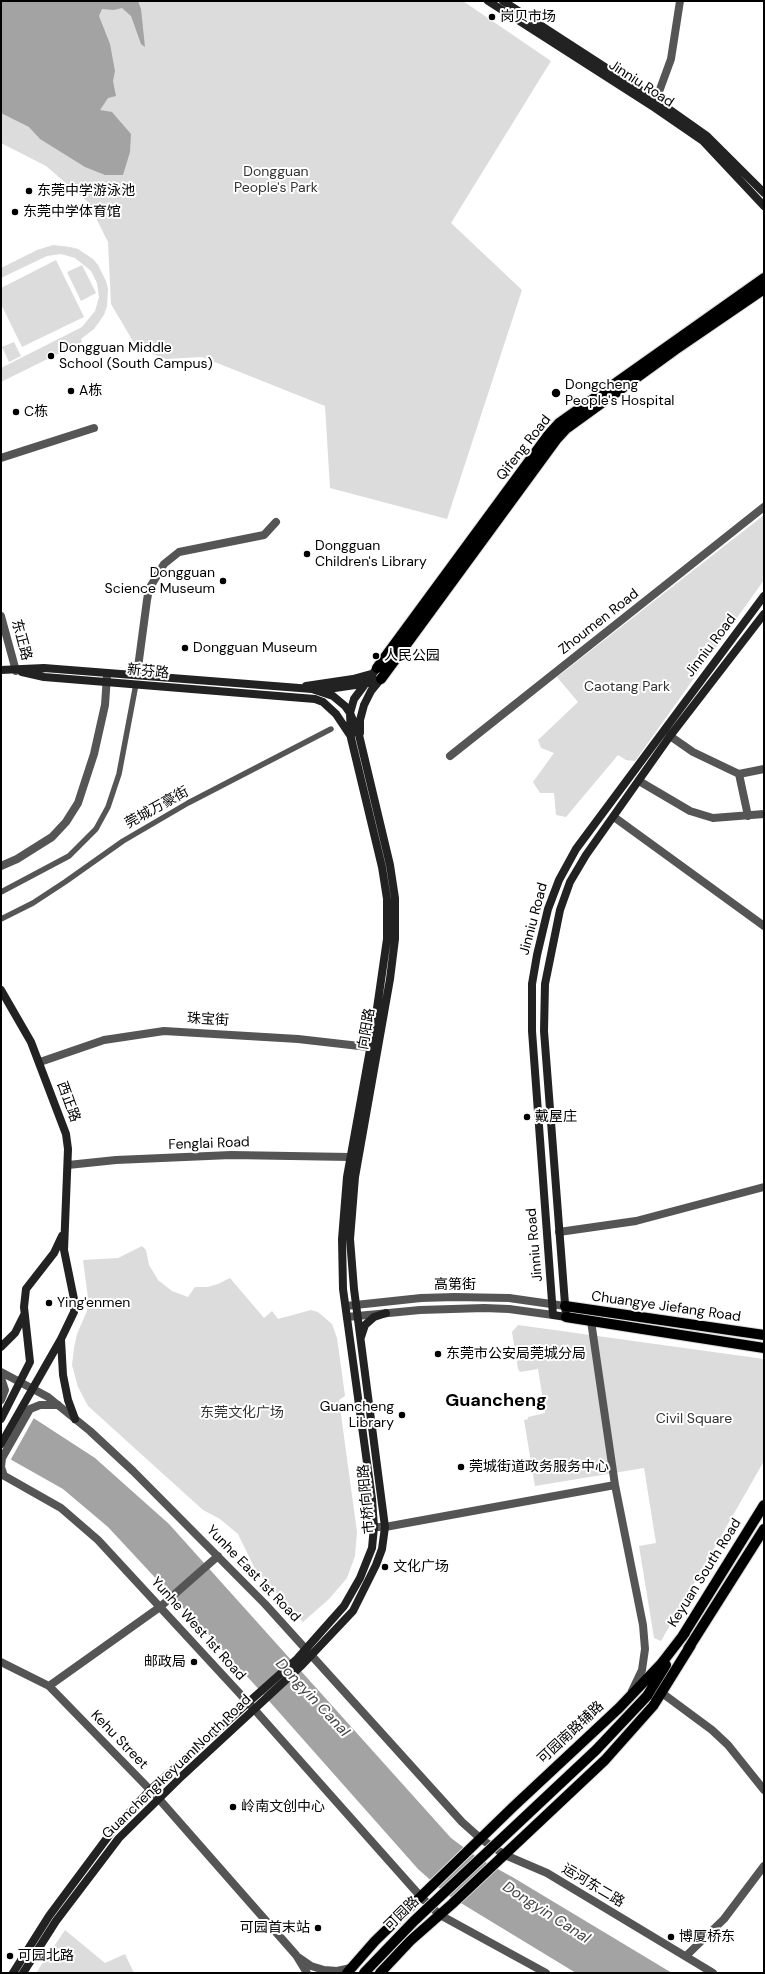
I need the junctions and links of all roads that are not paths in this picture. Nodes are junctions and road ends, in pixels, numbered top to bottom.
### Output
1 (488, 1) edge
2 (503, 1) edge
3 (680, 1) edge
4 (656, 100) junction
5 (764, 193) edge
6 (764, 206) edge
7 (764, 278) edge
8 (764, 288) edge
9 (94, 428) dead end
10 (1, 458) edge
11 (764, 508) edge
12 (276, 522) dead end
13 (764, 596) edge
14 (764, 614) edge
15 (1, 616) edge
16 (393, 656) junction
17 (377, 668) junction
18 (1, 670) edge
19 (16, 671) junction
20 (108, 673) junction
21 (137, 675) junction
22 (381, 679) junction
23 (107, 682) junction
24 (136, 684) junction
25 (364, 684) junction
26 (294, 688) junction
27 (318, 691) junction
28 (280, 696) junction
29 (350, 713) junction
30 (331, 729) dead end
31 (670, 736) junction
32 (355, 737) junction
33 (450, 756) dead end
34 (764, 769) edge
35 (739, 774) junction
36 (639, 781) junction
37 (764, 814) edge
38 (748, 816) junction
39 (614, 817) junction
40 (1, 866) edge
41 (1, 892) edge
42 (1, 919) edge
43 (764, 926) edge
44 (1, 990) edge
45 (374, 1047) junction
46 (40, 1062) junction
47 (350, 1157) junction
48 (68, 1165) junction
49 (764, 1187) edge
50 (559, 1232) junction
51 (63, 1234) junction
52 (356, 1304) junction
53 (552, 1305) junction
54 (346, 1306) junction
55 (565, 1306) junction
56 (386, 1313) junction
57 (24, 1314) junction
58 (553, 1315) junction
59 (357, 1316) junction
60 (347, 1317) junction
61 (566, 1317) junction
62 (591, 1321) junction
63 (359, 1330) joint
64 (349, 1331) joint
65 (764, 1336) edge
66 (61, 1340) junction
67 (360, 1340) junction
68 (1, 1347) edge
69 (764, 1348) edge
70 (1, 1372) edge
71 (1, 1378) edge
72 (21, 1382) junction
73 (32, 1388) junction
74 (2, 1397) edge
75 (58, 1405) junction
76 (26, 1408) junction
77 (1, 1419) edge
78 (75, 1419) junction
79 (1, 1444) edge
80 (3, 1475) edge
81 (615, 1485) junction
82 (764, 1505) edge
83 (374, 1527) junction
84 (385, 1527) junction
85 (764, 1529) edge
86 (218, 1556) junction
87 (160, 1607) junction
88 (685, 1633) junction
89 (692, 1645) junction
90 (306, 1648) junction
91 (312, 1655) junction
92 (297, 1659) joint
93 (1, 1662) edge
94 (302, 1665) joint
95 (49, 1686) junction
96 (662, 1692) junction
97 (647, 1696) junction
98 (248, 1702) junction
99 (623, 1704) junction
100 (254, 1709) junction
101 (150, 1790) junction
102 (764, 1790) edge
103 (159, 1799) junction
104 (462, 1822) joint
105 (481, 1839) junction
106 (505, 1855) junction
107 (764, 1866) edge
108 (421, 1897) junction
109 (440, 1915) junction
110 (296, 1955) junction
111 (686, 1956) junction
112 (349, 1971) edge
113 (13, 1973) edge
114 (23, 1973) edge
115 (307, 1973) edge
116 (364, 1973) edge
117 (380, 1973) edge
118 (546, 1973) edge
119 (713, 1973) edge

1 - 6 main road, Jinniu Road
2 - 4 main road
3 - 4 street
4 - 5 main road
7 - 16 main road, Qifeng Road
8 - 16 main road, Qifeng Road
9 - 10 street
11 - 33 street, Zhoumen Road
12 - 21 street
13 - 53 main road, Jinniu Road
14 - 31 main road
15 - 19 street, 东正路
16 - 17 main road
16 - 22 main road
17 - 25 main road
17 - 26 main road
18 - 19 main road, 新芬路
19 - 20 main road, 新芬路
19 - 23 main road, 新芬路
20 - 21 main road, 新芬路
20 - 23 street
21 - 26 main road, 新芬路
22 - 25 main road
22 - 32 main road
23 - 24 main road, 新芬路
23 - 40 street
24 - 28 main road, 新芬路
24 - 41 street
25 - 27 main road
25 - 29 main road
26 - 27 main road
27 - 28 main road
27 - 29 main road
28 - 32 main road
29 - 32 main road
30 - 42 street, 莞城万豪街
31 - 35 street
31 - 36 main road
32 - 45 main road, 向阳路
34 - 35 street
35 - 38 street
36 - 38 street
36 - 39 main road
37 - 38 street
39 - 43 street
39 - 50 main road
44 - 46 main road, 西正路
45 - 46 street, 珠宝街
45 - 47 main road, 向阳路
45 - 52 main road, 向阳路
46 - 48 main road, 西正路
47 - 48 street, Fenglai Road
47 - 54 main road, 向阳路
48 - 51 main road, 西正路
49 - 50 street
50 - 55 main road
51 - 57 main road, 西正路
51 - 66 main road, 西正路
52 - 53 street, 高第街
52 - 54 street, 高第街
52 - 59 main road, 向阳路
53 - 55 street, 高第街
53 - 58 main road, Jinniu Road
54 - 60 main road, 向阳路
55 - 61 main road
55 - 65 main road, Chuangye Jiefang Road
56 - 58 street, 高第街
56 - 59 street, 高第街
56 - 67 main road
57 - 68 main road
57 - 72 main road, 西正路
58 - 61 main road, 高第街
59 - 60 street, 高第街
59 - 63 main road, 向阳路
60 - 64 main road, 向阳路
61 - 62 main road, Chuangye Jiefang Road
62 - 69 main road, Chuangye Jiefang Road
62 - 81 street
63 - 67 main road, 市桥向阳路
64 - 83 main road, 市桥向阳路
66 - 73 main road, 西正路
66 - 78 main road
67 - 84 main road, 市桥向阳路
70 - 72 street, Yunhe East 1st Road
71 - 74 street
72 - 73 street, Yunhe East 1st Road
72 - 77 main road, 西正路
73 - 75 street, Yunhe East 1st Road
73 - 76 main road, 西正路
75 - 76 street
75 - 78 street, Yunhe East 1st Road
76 - 79 main road, 西正路
76 - 80 street
78 - 86 street, Yunhe East 1st Road
80 - 87 street, Yunhe West 1st Road
81 - 84 street
81 - 99 street
82 - 88 main road, Keyuan South Road
83 - 84 street
83 - 90 main road, 市桥向阳路
84 - 91 main road, 市桥向阳路
85 - 89 main road, Keyuan South Road
86 - 87 street
86 - 90 street, Yunhe East 1st Road
87 - 95 street
87 - 98 street, Yunhe West 1st Road
88 - 97 main road, Keyuan South Road
88 - 99 main road, 可园南路辅路
89 - 96 main road
89 - 97 main road, Keyuan South Road
90 - 91 street, Yunhe East 1st Road
90 - 92 main road, 市桥向阳路
91 - 94 main road, 市桥向阳路
91 - 104 street, Yunhe East 1st Road
92 - 98 main road, Guancheng keyuan North Road
93 - 95 street, Kehu Street
94 - 100 main road, Guancheng keyuan North Road
95 - 101 street, Kehu Street
96 - 102 street
96 - 106 main road
97 - 116 main road, 可园路, bridge
98 - 100 street, Yunhe West 1st Road
98 - 101 main road, Guancheng keyuan North Road
99 - 105 main road, 可园南路辅路
100 - 103 main road, Guancheng keyuan North Road
100 - 108 street, Yunhe West 1st Road
101 - 103 street, Kehu Street
101 - 113 main road, Guancheng keyuan North Road
103 - 110 street, Kehu Street
103 - 114 main road, Guancheng keyuan North Road
104 - 105 street, 运河东二路
105 - 106 street, 运河东二路
105 - 108 main road, 可园南路辅路
106 - 109 main road
106 - 111 street, 运河东二路
107 - 111 street
108 - 109 street, Yunhe West 1st Road
108 - 112 main road, 可园南路辅路
109 - 117 main road
109 - 118 street, Yunhe West 1st Road
110 - 112 street
110 - 115 street
111 - 119 street, 运河东二路

